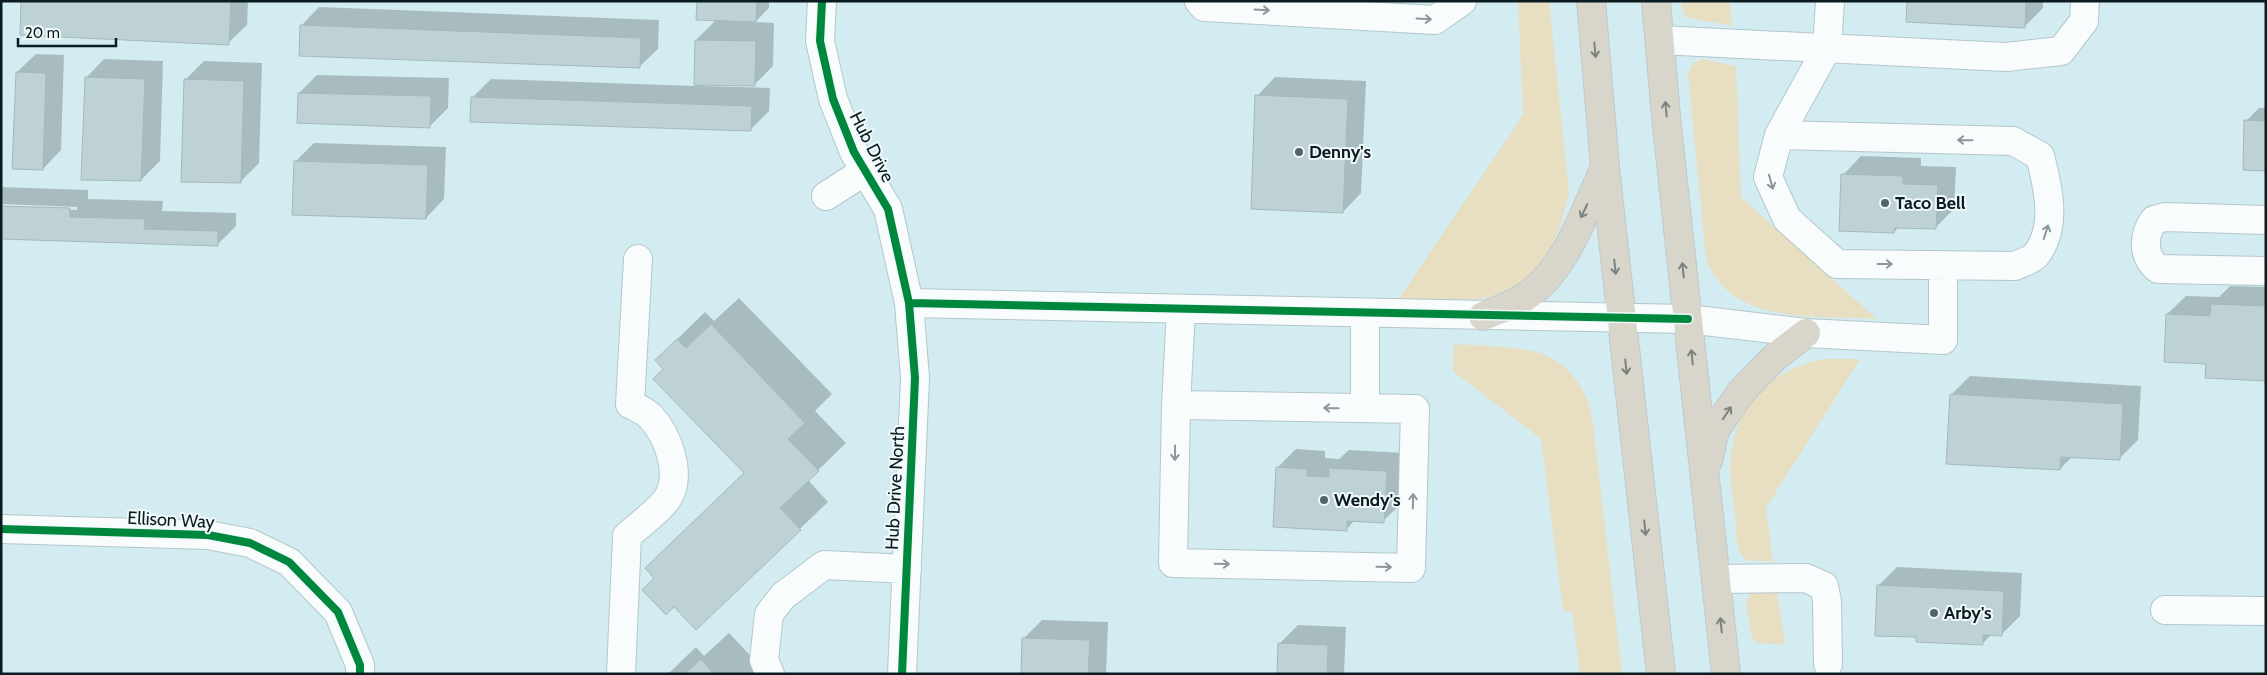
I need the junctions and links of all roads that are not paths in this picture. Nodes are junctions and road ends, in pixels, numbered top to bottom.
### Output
1 (822, 1) edge
2 (1199, 1) edge
3 (1462, 1) edge
4 (1591, 1) edge
5 (1656, 1) edge
6 (1830, 1) edge
7 (2084, 1) edge
8 (1660, 40) junction
9 (1827, 48) junction
10 (1779, 135) junction
11 (1605, 167) junction
12 (865, 171) junction
13 (826, 196) dead end
14 (2266, 220) edge
15 (638, 259) dead end
16 (1943, 265) junction
17 (2266, 271) edge
18 (909, 303) junction
19 (1181, 309) junction
20 (1365, 313) junction
21 (1483, 316) junction
22 (1621, 318) junction
23 (1688, 319) junction
24 (1806, 333) junction
25 (1176, 404) junction
26 (1365, 408) junction
27 (1705, 475) junction
28 (1, 529) edge
29 (907, 569) junction
30 (1716, 579) junction
31 (2165, 610) dead end
32 (2266, 611) edge
33 (1828, 664) dead end
34 (360, 674) edge
35 (621, 674) edge
36 (770, 674) edge
37 (902, 674) edge
38 (1661, 674) edge
39 (1726, 674) edge

1 - 12 street, Hub Drive
2 -> 3 street
4 -> 11 highway
5 - 8 highway
6 - 9 street
7 - 9 street
8 - 9 street
23 -> 8 highway
9 - 10 street
10 -> 16 street
16 -> 10 street
11 -> 21 highway
11 -> 22 highway
12 - 13 street
12 - 18 street, Hub Drive
14 - 17 street
15 - 35 street
16 - 24 street
18 - 19 street
18 - 29 street, Hub Drive North
19 - 20 street
19 - 25 street
20 - 21 street
20 - 26 street
21 - 22 street
22 - 23 street
22 -> 38 highway
23 - 24 street
27 -> 23 highway
27 -> 24 highway
26 -> 25 street
25 -> 26 street
27 - 30 highway
28 - 34 street, Ellison Way
29 - 36 street
29 - 37 street, Hub Drive North
30 - 33 street
39 -> 30 highway
31 - 32 street

